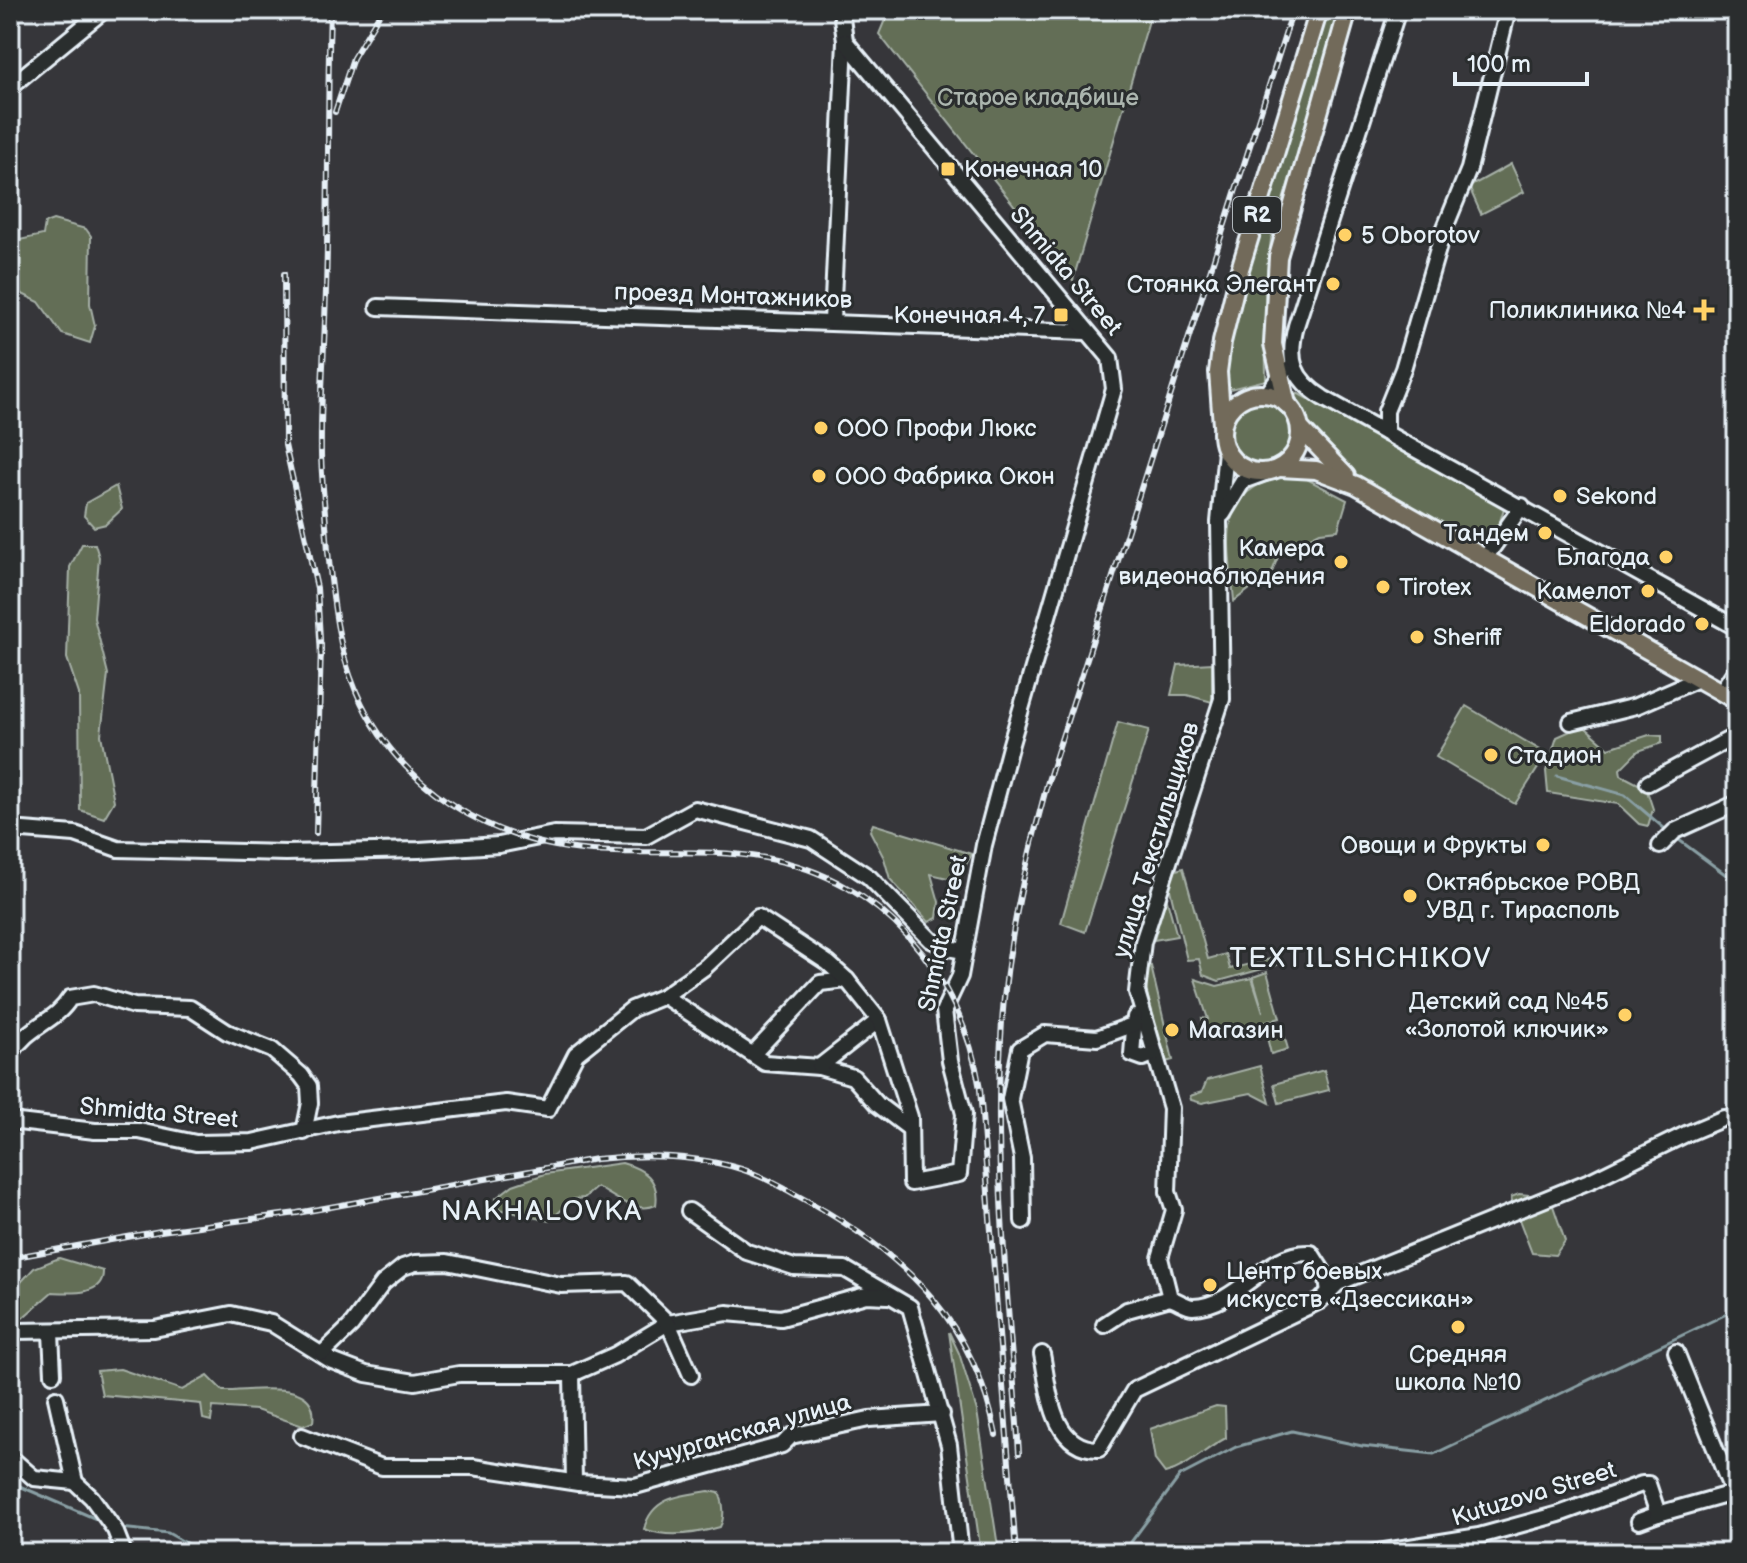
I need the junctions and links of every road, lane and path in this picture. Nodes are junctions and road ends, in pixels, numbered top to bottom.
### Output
1 (104, 10) edge
2 (841, 10) edge
3 (1319, 10) edge
4 (1348, 10) edge
5 (1398, 10) edge
6 (1508, 10) edge
7 (845, 41) junction
8 (10, 87) edge
9 (378, 307) dead end
10 (832, 321) junction
11 (1086, 332) junction
12 (1291, 362) junction
13 (1278, 376) junction
14 (1267, 394) junction
15 (1287, 404) junction
16 (1222, 425) junction
17 (1300, 428) junction
18 (1386, 433) junction
19 (1226, 451) junction
20 (1273, 470) junction
21 (1356, 485) junction
22 (1522, 506) junction
23 (1219, 522) junction
24 (1485, 558) junction
25 (1737, 628) edge
26 (1737, 668) edge
27 (1698, 679) junction
28 (1721, 692) junction
29 (1737, 701) edge
30 (1571, 722) dead end
31 (1737, 735) edge
32 (1648, 783) dead end
33 (1737, 803) edge
34 (10, 829) edge
35 (1660, 846) dead end
36 (964, 951) junction
37 (847, 980) junction
38 (1137, 992) junction
39 (664, 996) junction
40 (879, 1020) junction
41 (1135, 1024) junction
42 (1155, 1053) junction
43 (753, 1054) junction
44 (10, 1055) edge
45 (819, 1067) junction
46 (1737, 1118) edge
47 (10, 1121) edge
48 (910, 1129) junction
49 (304, 1132) junction
50 (689, 1211) dead end
51 (1023, 1221) dead end
52 (1329, 1292) junction
53 (888, 1296) junction
54 (1170, 1298) junction
55 (668, 1323) junction
56 (1104, 1325) dead end
57 (14, 1331) dead end
58 (55, 1332) junction
59 (1676, 1352) dead end
60 (323, 1353) junction
61 (1042, 1354) dead end
62 (53, 1374) dead end
63 (572, 1374) junction
64 (691, 1375) dead end
65 (56, 1398) dead end
66 (942, 1414) junction
67 (302, 1436) dead end
68 (10, 1457) edge
69 (1732, 1471) edge
70 (75, 1482) junction
71 (574, 1482) junction
72 (1735, 1498) edge
73 (1658, 1514) junction
74 (1639, 1521) dead end
75 (124, 1553) edge
76 (961, 1553) edge
77 (1372, 1553) edge

1 - 8 street
2 - 7 street
3 - 16 main road, R2
4 - 13 main road, R2
5 - 12 street
6 - 18 street
7 - 10 street
7 - 11 street, Shmidta Street
9 - 10 street, проезд Монтажников
10 - 11 street, проезд Монтажников
11 - 36 street, Shmidta Street
12 - 13 street
12 - 18 street
13 - 14 street
13 - 15 main road, R2
14 - 15 main road
14 - 16 main road
15 - 17 main road, R2
16 - 19 main road, R2
17 - 20 main road
17 - 21 main road, R2
18 - 22 street
19 - 20 main road, R2
19 - 23 street, улица Текстильщиков
20 - 21 main road, R2
20 - 23 street
21 - 24 main road, R2
22 - 24 street
22 - 25 street
23 - 38 street, улица Текстильщиков
24 - 27 main road, R2
26 - 28 street
27 - 28 main road, R2
27 - 30 street
28 - 29 main road, R2
31 - 32 street
33 - 35 street
34 - 36 street
36 - 48 street, Shmidta Street
37 - 39 street, Shmidta Street
37 - 40 street, Shmidta Street
37 - 43 street
38 - 41 street
38 - 42 street, улица Текстильщиков
39 - 43 street
39 - 49 street, Shmidta Street
40 - 45 street
40 - 48 street, Shmidta Street
41 - 42 street
41 - 51 street
42 - 54 street, улица Текстильщиков
43 - 45 street
44 - 49 street
45 - 48 street
46 - 52 street
47 - 49 street, Shmidta Street
50 - 53 street
52 - 54 street
52 - 61 street
53 - 55 street
53 - 66 street
54 - 56 street
55 - 60 street
55 - 63 street
55 - 64 street
57 - 58 street
58 - 60 street
58 - 62 street
59 - 69 street
60 - 63 street
63 - 71 street
65 - 70 street
66 - 71 street, Кучурганская улица
66 - 76 street
67 - 71 street, Кучурганская улица
68 - 70 street
69 - 72 street
70 - 75 street
72 - 73 street
73 - 74 street
73 - 77 street, Kutuzova Street

